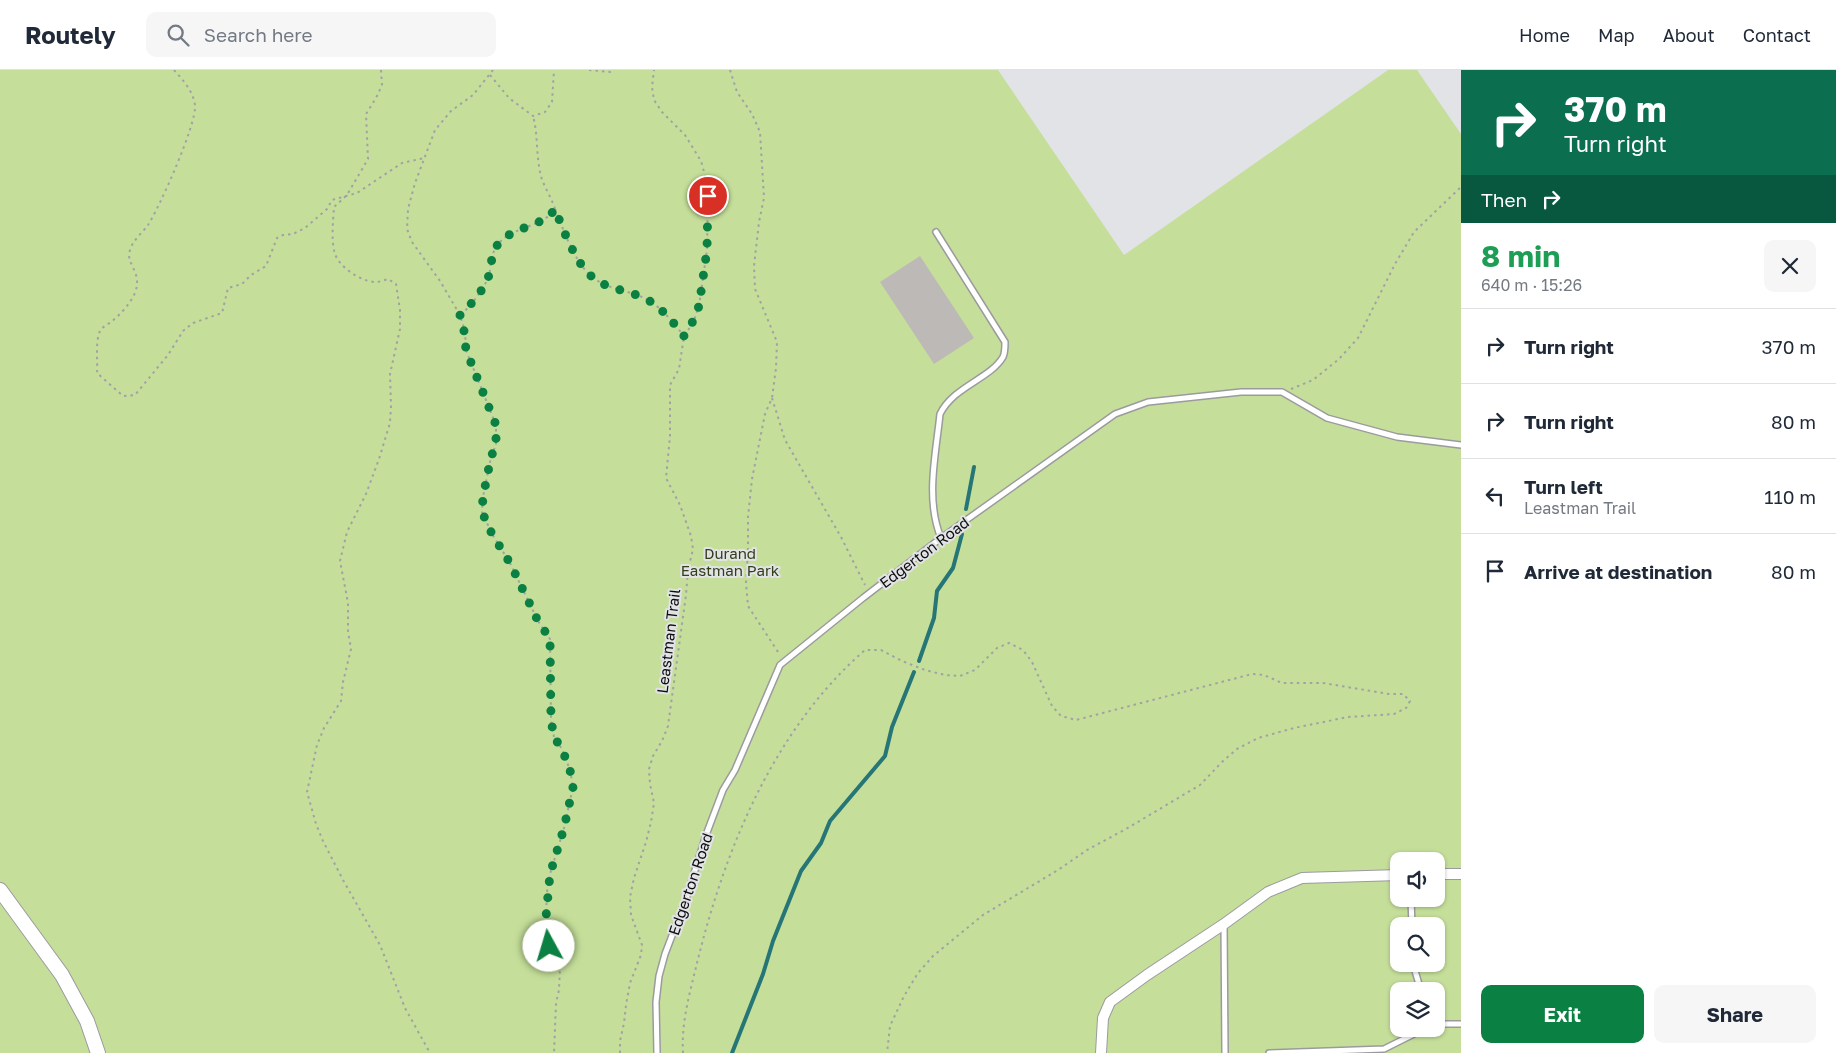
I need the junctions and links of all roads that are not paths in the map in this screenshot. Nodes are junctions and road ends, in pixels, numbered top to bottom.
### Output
1 (936, 232) dead end
2 (1461, 445) edge
3 (941, 538) junction
4 (1445, 874) edge
5 (1461, 874) edge
6 (1390, 875) edge
7 (0, 890) edge
8 (1224, 924) junction
9 (1445, 1024) edge
10 (1461, 1024) edge
11 (1408, 1037) edge
12 (98, 1053) edge
13 (656, 1053) edge
14 (1101, 1053) edge
15 (1225, 1053) edge
16 (1269, 1053) edge

1 - 3 lane
2 - 3 lane, Edgerton Road
3 - 13 lane, Edgerton Road
4 - 5 street
6 - 8 street
7 - 12 street
8 - 14 street
8 - 15 lane
9 - 10 lane
11 - 16 lane

